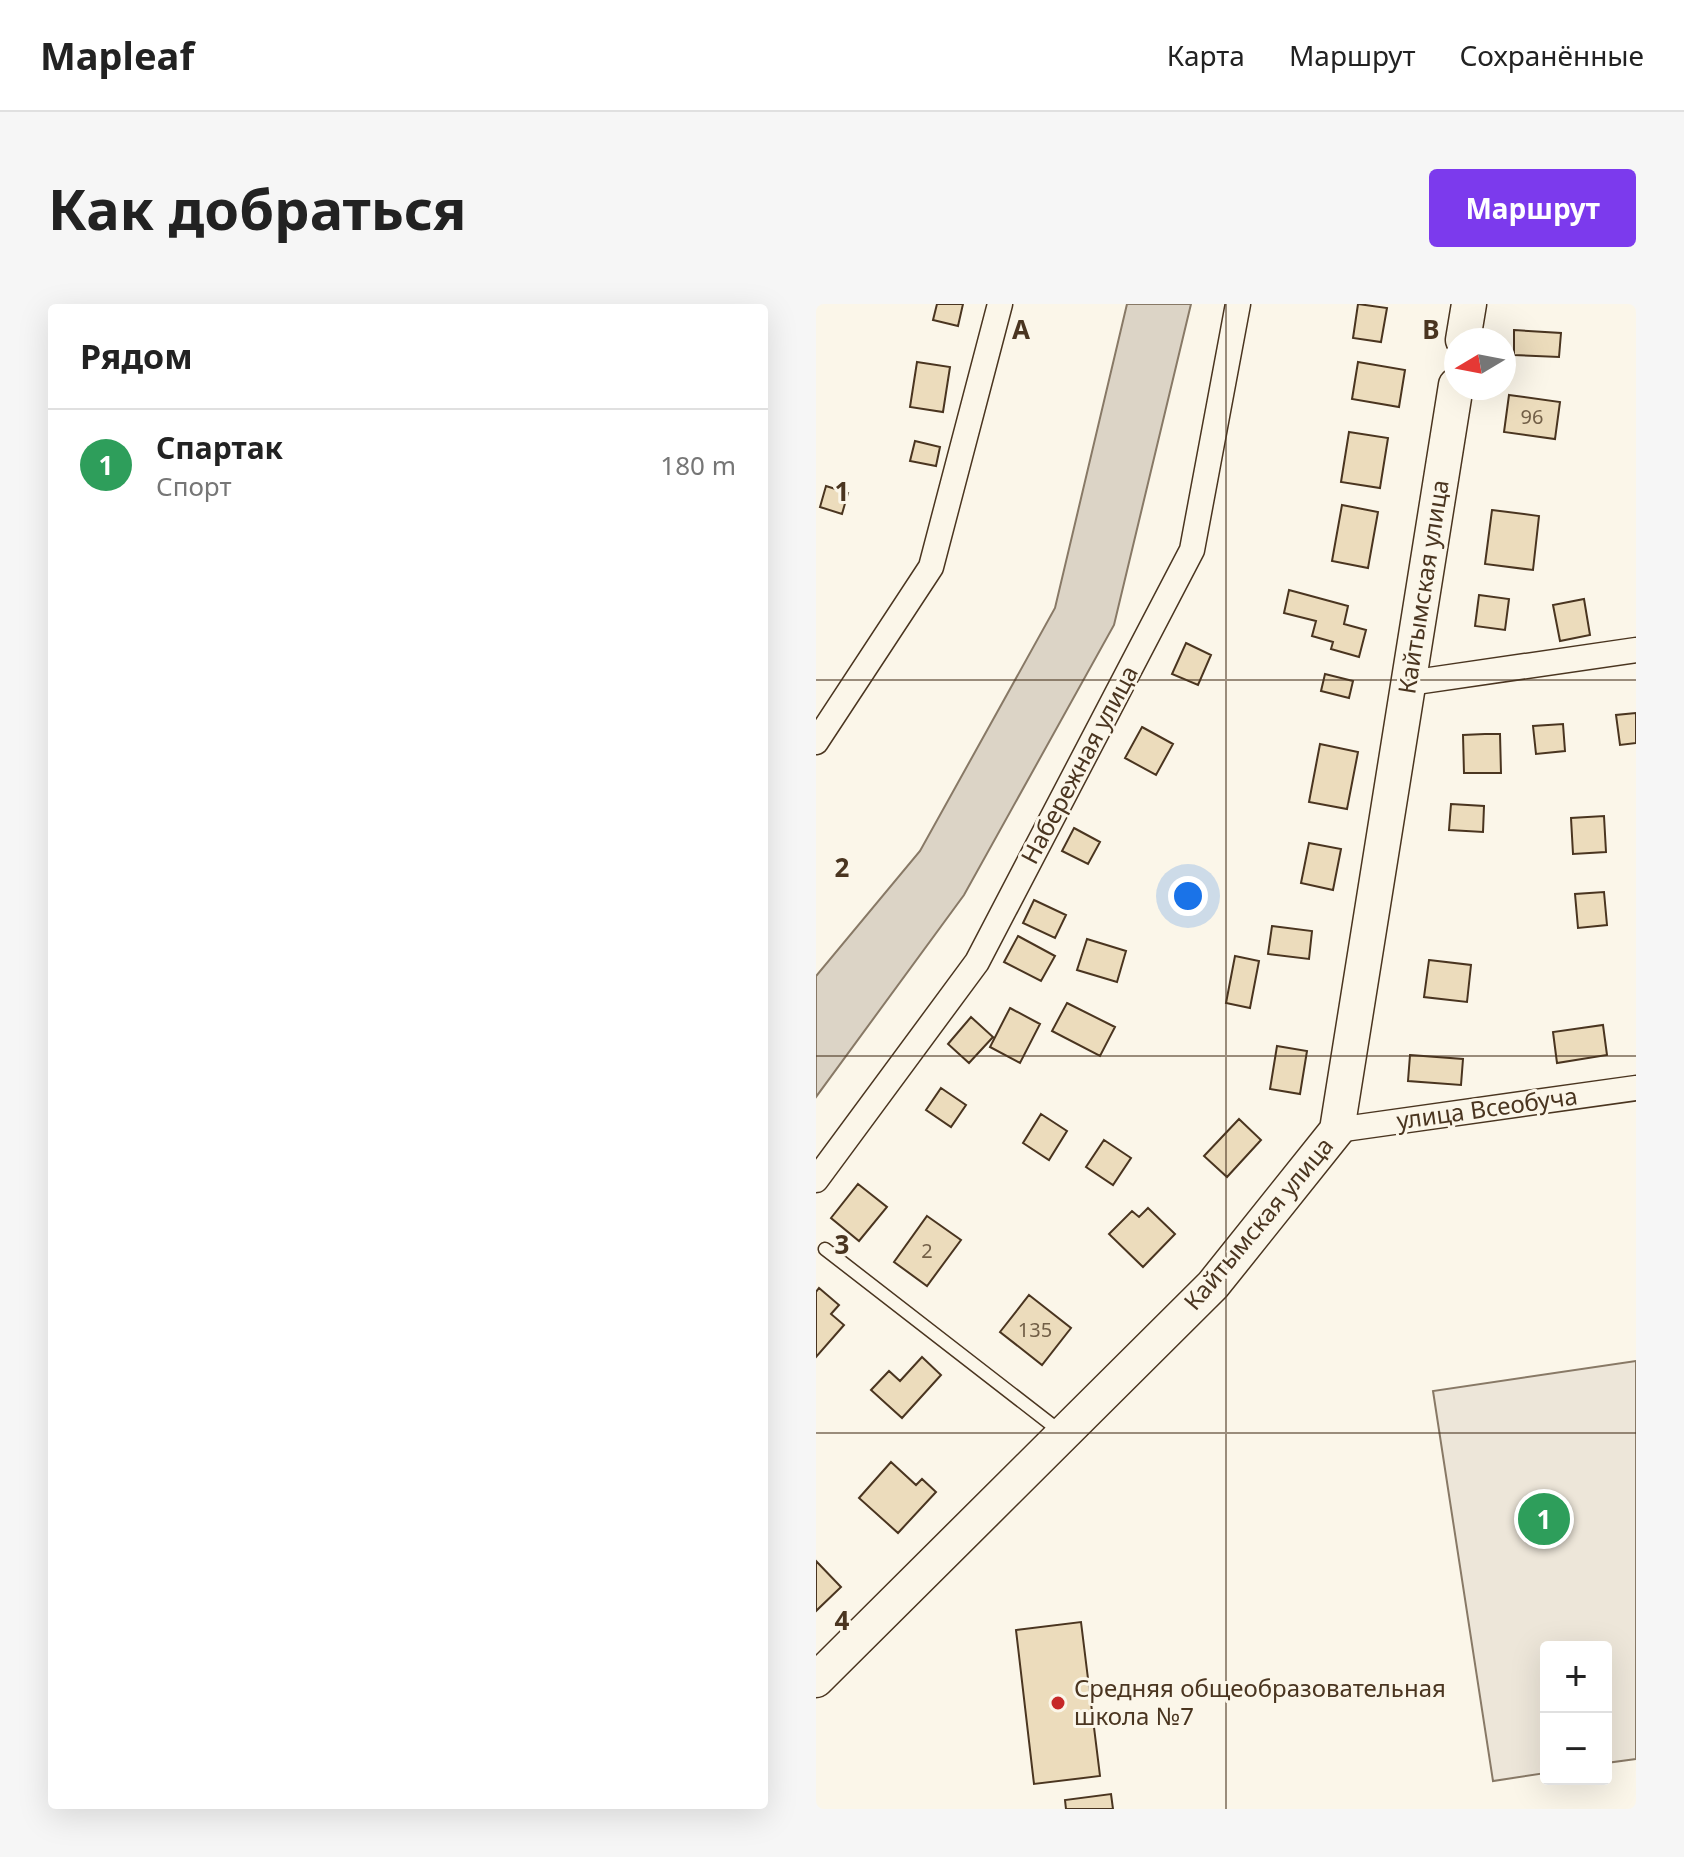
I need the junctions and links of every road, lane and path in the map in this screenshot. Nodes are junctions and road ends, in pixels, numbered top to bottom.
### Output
1 (1000, 304) edge
2 (1238, 304) edge
3 (1469, 304) edge
4 (1465, 328) edge
5 (1454, 400) edge
6 (1636, 650) edge
7 (1409, 683) junction
8 (816, 742) edge
9 (1636, 1088) edge
10 (1337, 1130) junction
11 (816, 1180) edge
12 (825, 1249) dead end
13 (1064, 1434) junction
14 (816, 1680) edge

1 - 8 street
2 - 11 street, Набережная улица
3 - 4 street
5 - 7 street, Кайтымская улица
6 - 7 street
7 - 10 street, Кайтымская улица
9 - 10 street, улица Всеобуча
10 - 13 street, Кайтымская улица
12 - 13 lane
13 - 14 street, Кайтымская улица

